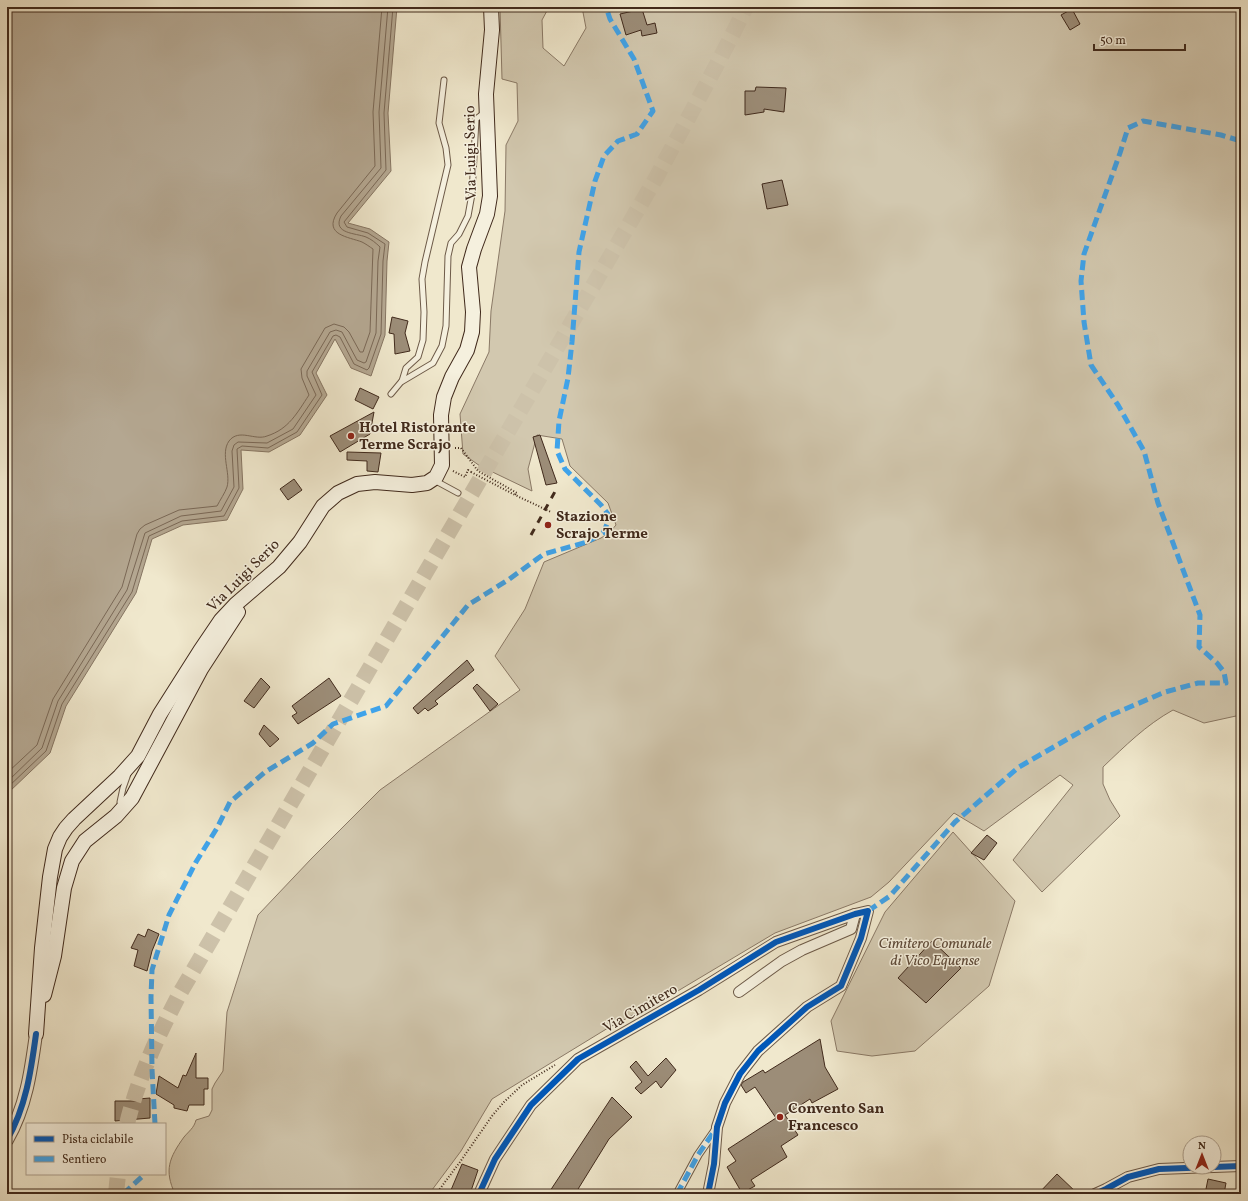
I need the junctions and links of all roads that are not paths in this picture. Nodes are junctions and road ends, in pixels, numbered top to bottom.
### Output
1 (492, 7) edge
2 (444, 80) dead end
3 (486, 112) junction
4 (401, 382) junction
5 (390, 394) dead end
6 (432, 479) junction
7 (458, 493) dead end
8 (255, 587) junction
9 (138, 756) junction
10 (120, 802) dead end
11 (855, 914) junction
12 (739, 992) dead end
13 (36, 1034) junction
14 (717, 1127) junction
15 (7, 1140) edge
16 (1241, 1166) edge
17 (480, 1194) edge
18 (677, 1194) edge
19 (708, 1194) edge
20 (1095, 1194) edge

1 - 3 main road, Via Luigi Serio
2 - 4 lane
3 - 4 lane
3 - 6 main road, Via Luigi Serio
4 - 5 lane
6 - 7 lane
6 - 8 main road, Via Luigi Serio
8 - 9 main road, Via Luigi Serio
8 - 13 main road
9 - 10 lane
9 - 13 main road, Via Luigi Serio
11 - 12 street
11 - 14 street, Via Cimitero
11 - 17 street, Via Cimitero
13 - 15 street
14 - 18 street
14 - 19 street
16 - 20 street

